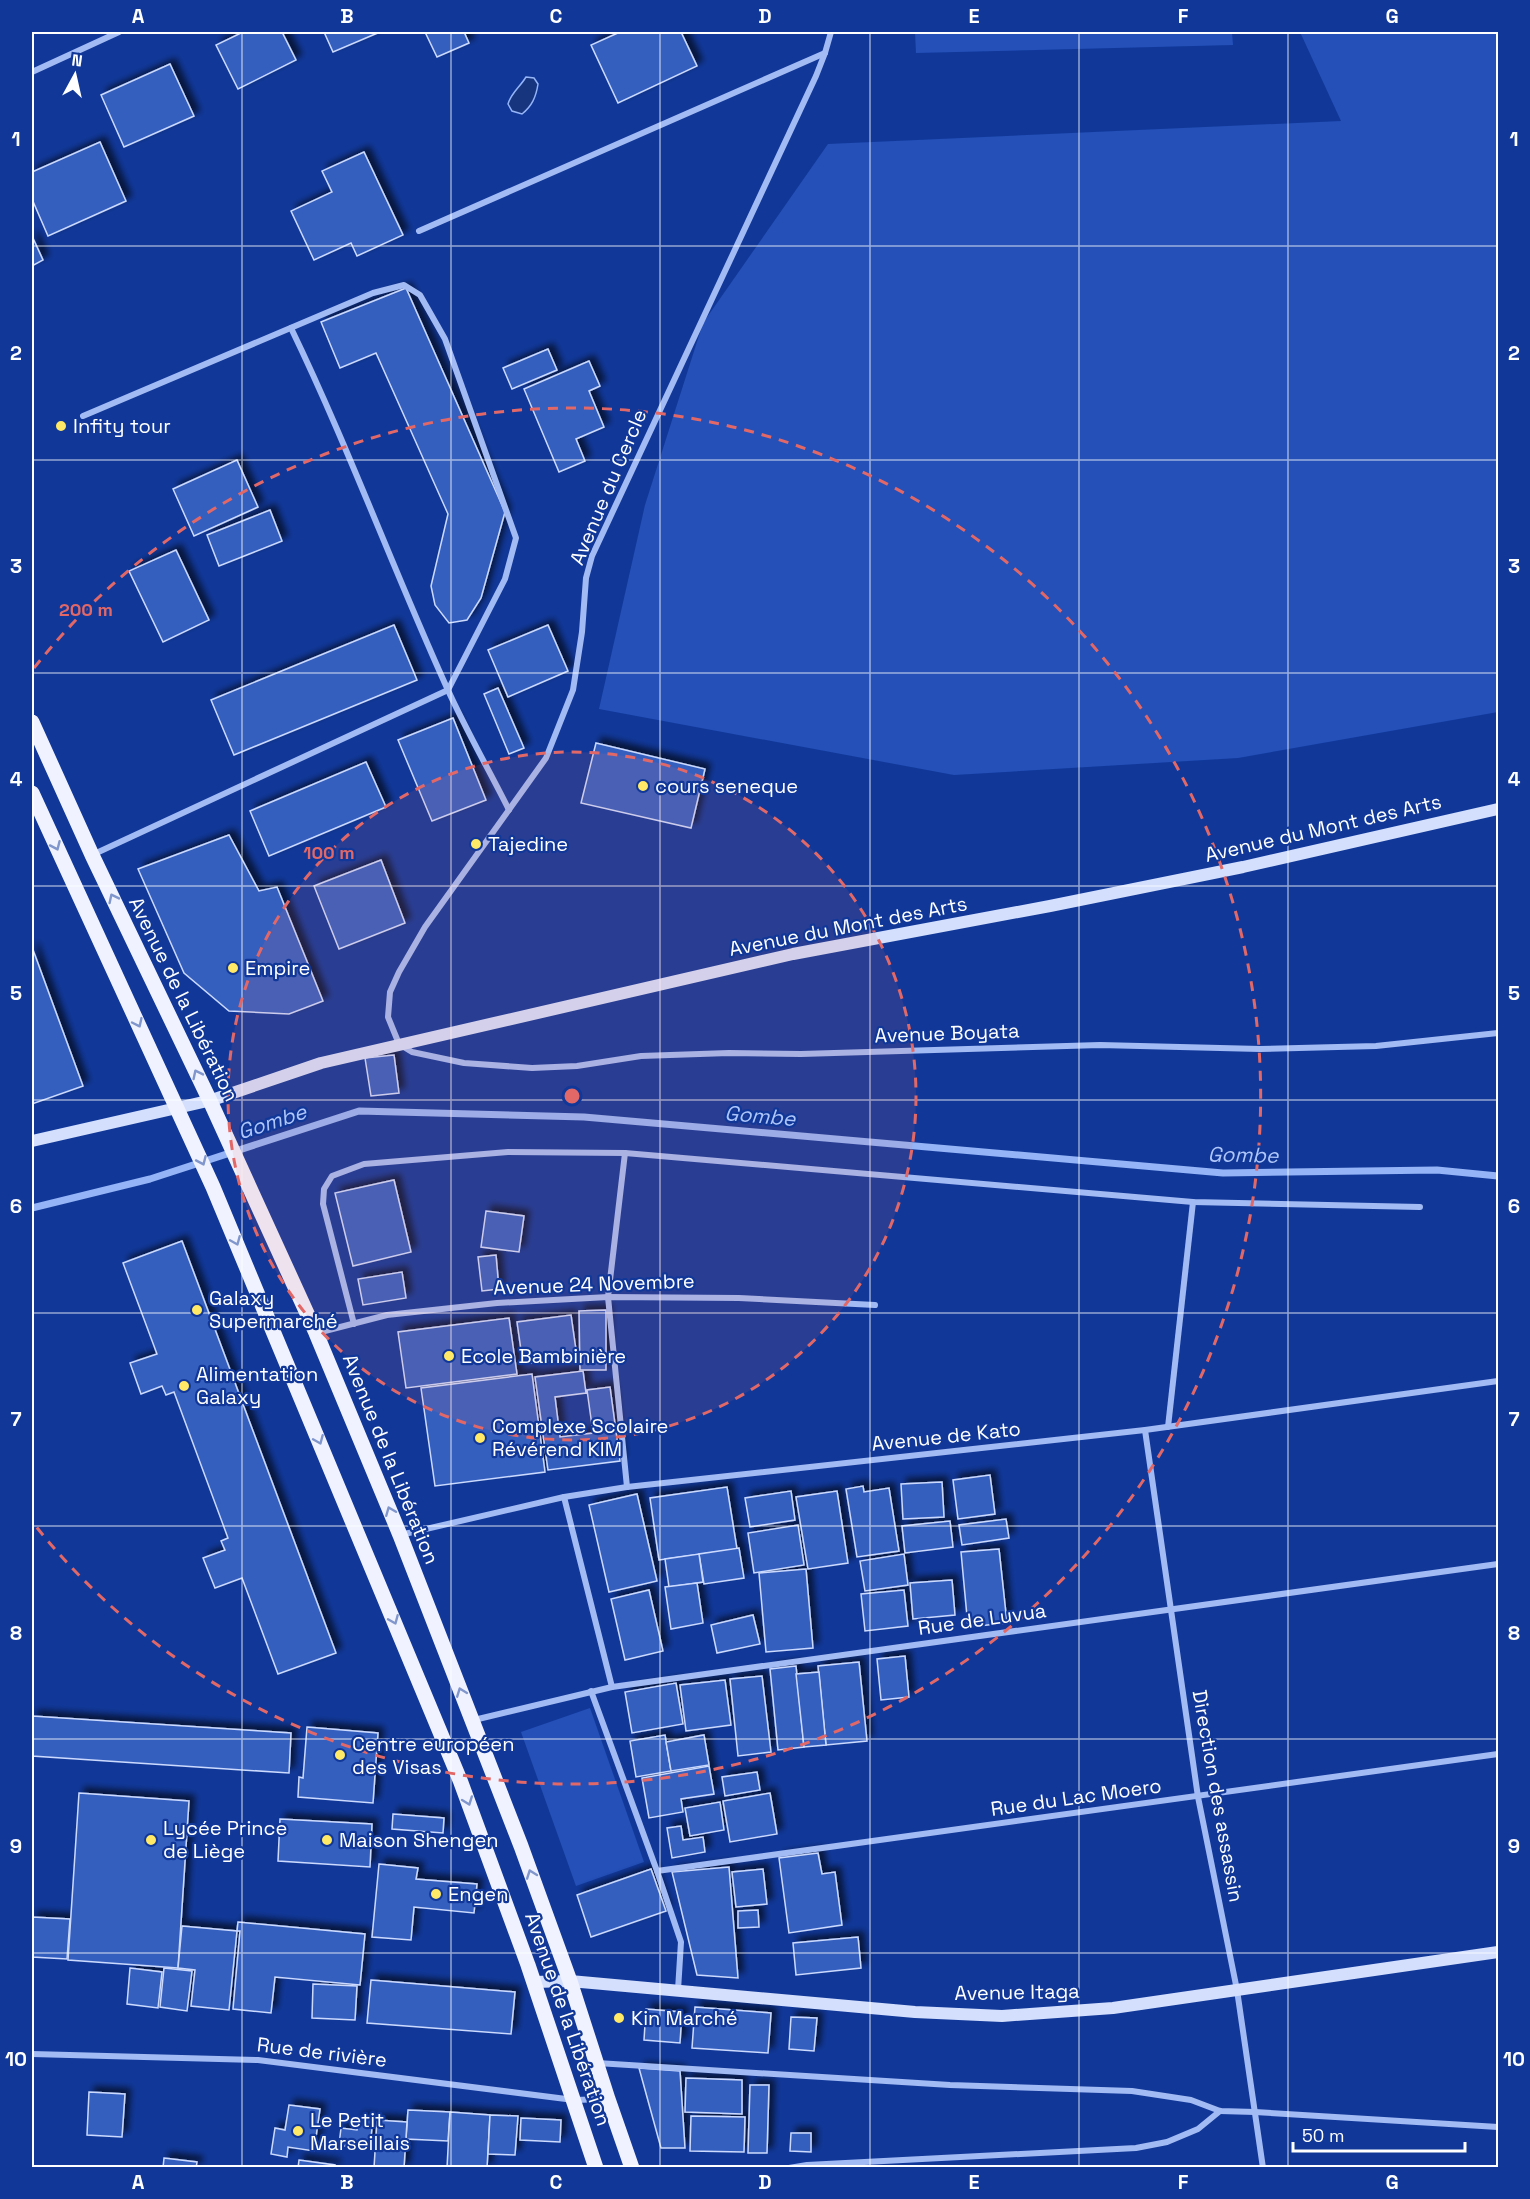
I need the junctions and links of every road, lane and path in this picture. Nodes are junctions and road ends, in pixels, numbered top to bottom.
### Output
1 (119, 32) edge
2 (831, 32) edge
3 (825, 53) junction
4 (32, 72) edge
5 (418, 231) dead end
6 (291, 328) junction
7 (83, 416) dead end
8 (448, 690) junction
9 (32, 722) edge
10 (32, 793) edge
11 (1498, 809) edge
12 (509, 810) junction
13 (92, 855) junction
14 (1498, 1033) edge
15 (399, 1044) junction
16 (210, 1100) junction
17 (177, 1108) junction
18 (32, 1141) edge
19 (625, 1153) junction
20 (1193, 1202) junction
21 (1420, 1208) dead end
22 (609, 1297) junction
23 (875, 1305) dead end
24 (354, 1324) junction
25 (316, 1333) junction
26 (1498, 1381) edge
27 (1168, 1427) junction
28 (1145, 1430) junction
29 (627, 1487) junction
30 (564, 1497) junction
31 (400, 1535) junction
32 (1498, 1564) edge
33 (1170, 1609) junction
34 (612, 1687) junction
35 (591, 1691) junction
36 (473, 1720) junction
37 (1498, 1754) edge
38 (1198, 1797) junction
39 (657, 1871) junction
40 (1498, 1952) edge
41 (570, 1981) junction
42 (534, 1982) junction
43 (678, 1990) junction
44 (1237, 1990) junction
45 (32, 2054) edge
46 (597, 2062) junction
47 (608, 2099) junction
48 (574, 2100) junction
49 (1220, 2111) junction
50 (1255, 2112) junction
51 (1498, 2127) edge
52 (596, 2168) edge
53 (632, 2168) edge
54 (789, 2168) edge
55 (1263, 2168) edge

1 - 4 street
2 - 3 street, Avenue du Cercle
3 - 5 street
3 - 12 street, Avenue du Cercle
6 - 7 street
6 - 8 street
6 - 8 street
8 - 12 street
8 - 13 street
9 - 13 main road, Avenue de la Libération
10 -> 17 main road, Avenue de la Libération
11 - 15 street, Avenue du Mont des Arts
12 - 15 street, Avenue du Cercle
16 -> 13 main road, Avenue de la Libération
14 - 15 street, Avenue Boyata
15 - 16 street, Avenue du Mont des Arts
16 - 17 street, Avenue du Mont des Arts
16 - 25 main road, Avenue de la Libération
17 - 18 street, Avenue du Mont des Arts
17 -> 42 main road, Avenue de la Libération
19 - 20 street
19 - 22 street
19 - 24 street
20 - 21 street
20 - 27 street
22 - 23 street, Avenue 24 Novembre
22 - 24 street, Avenue 24 Novembre
22 - 29 street
24 - 25 street, Avenue 24 Novembre
31 -> 25 main road, Avenue de la Libération
26 - 27 street, Avenue de Kato
27 - 28 street, Avenue de Kato
28 - 29 street, Avenue de Kato
28 - 33 street, Direction des assassin
29 - 30 street, Avenue de Kato
30 - 31 street, Avenue de Kato
30 - 34 street
36 -> 31 main road, Avenue de la Libération
32 - 33 street, Rue de Luvua
33 - 34 street, Rue de Luvua
33 - 38 street, Direction des assassin
34 - 35 street, Rue de Luvua
35 - 36 street, Rue de Luvua
35 - 39 street
41 -> 36 main road, Avenue de la Libération
37 - 38 street, Rue du Lac Moero
38 - 39 street, Rue du Lac Moero
38 - 44 street, Direction des assassin
39 - 43 street
40 - 44 street, Avenue Itaga
41 - 42 street, Avenue Itaga
41 - 43 street, Avenue Itaga
41 - 46 main road, Avenue de la Libération
42 - 48 main road, Avenue de la Libération
43 - 44 street, Avenue Itaga
44 - 50 street, Direction des assassin
45 - 48 street, Rue de rivière
46 - 47 main road, Avenue de la Libération
46 - 49 street
47 - 48 street, Rue de rivière
47 - 53 main road, Avenue de la Libération
48 - 52 main road, Avenue de la Libération
49 - 50 street
49 - 54 street
50 - 51 street
50 - 55 street, Direction des assassin

